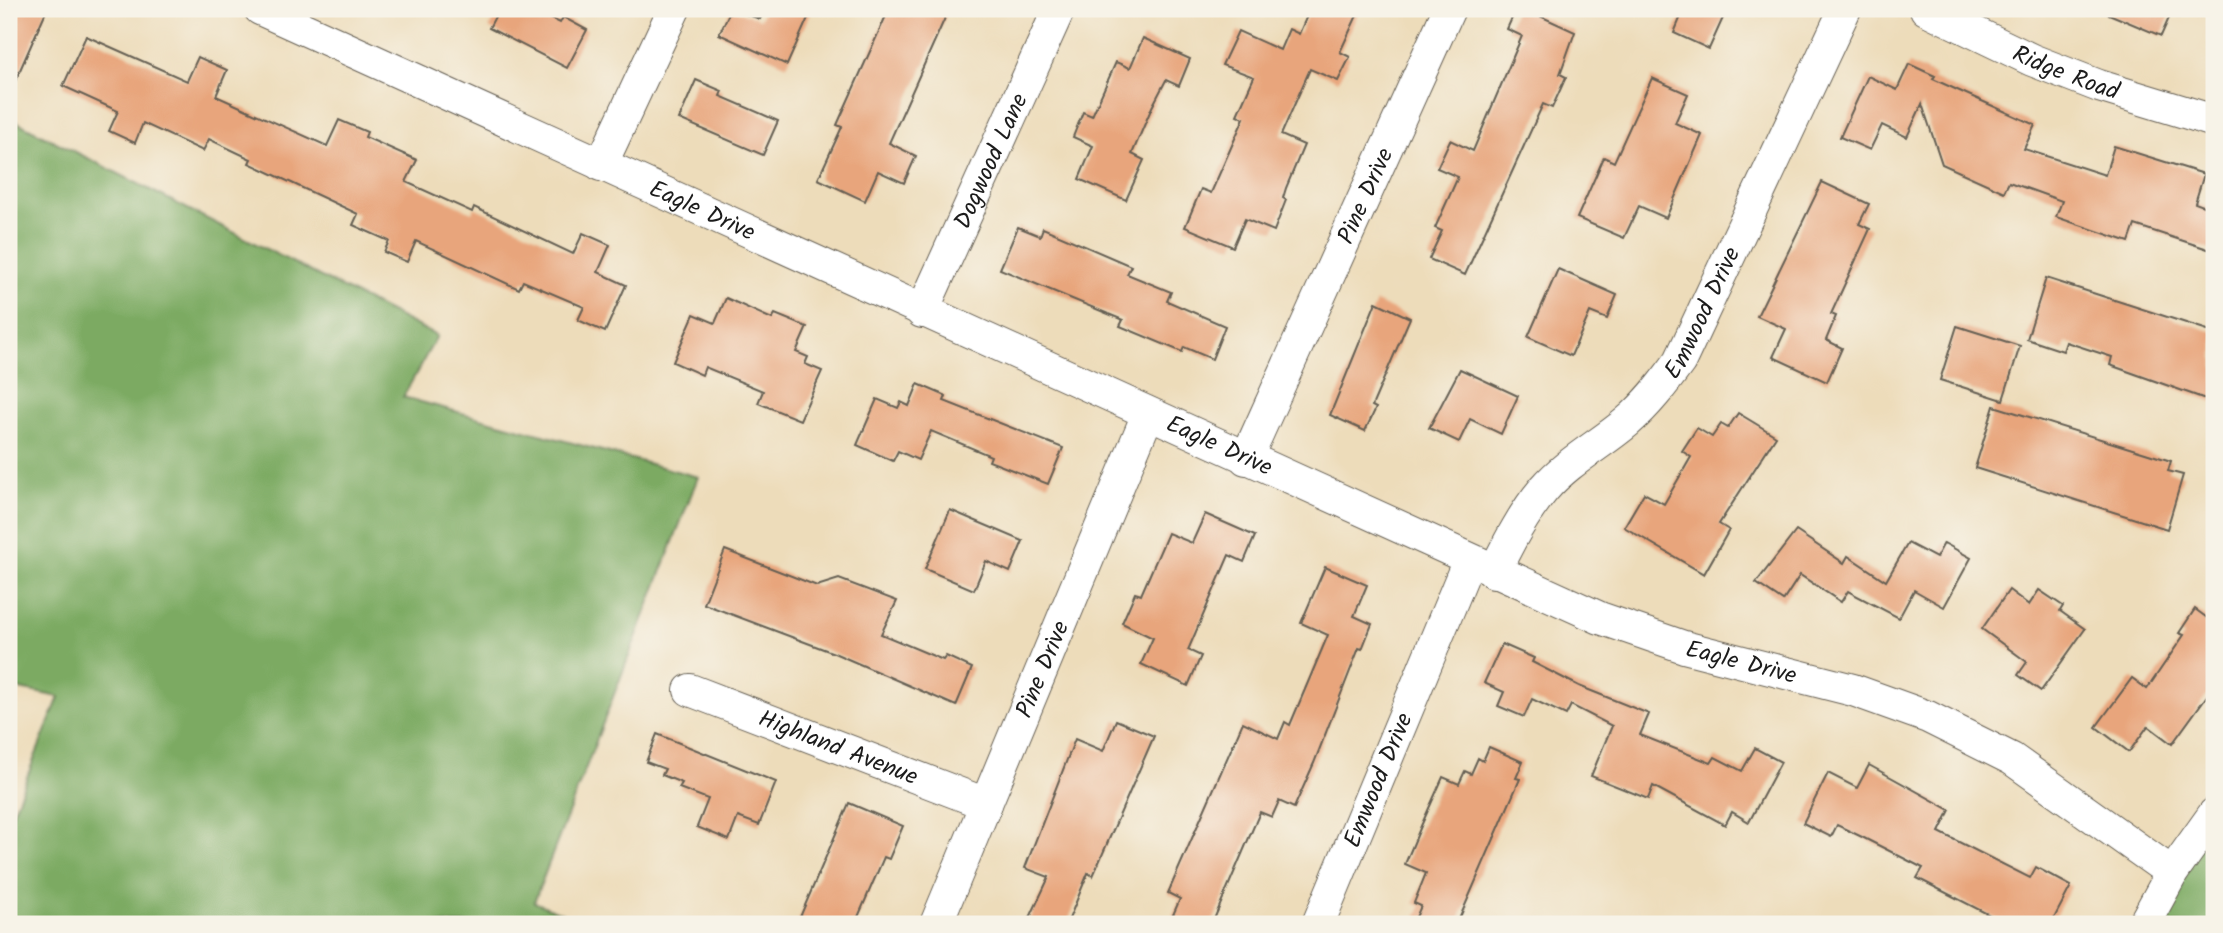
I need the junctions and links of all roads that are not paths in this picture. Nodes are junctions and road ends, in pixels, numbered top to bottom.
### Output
1 (674, 9) edge
2 (1059, 9) edge
3 (1449, 9) edge
4 (1844, 9) edge
5 (1926, 9) edge
6 (274, 12) edge
7 (2214, 121) edge
8 (601, 165) junction
9 (922, 312) junction
10 (1148, 414) junction
11 (1246, 458) junction
12 (1482, 566) junction
13 (690, 690) dead end
14 (986, 804) junction
15 (2214, 814) edge
16 (2172, 873) junction
17 (936, 924) edge
18 (1318, 924) edge
19 (2144, 924) edge

1 - 8 street
2 - 9 street, Dogwood Lane
3 - 11 street, Pine Drive
4 - 12 street, Emwood Drive
5 - 7 street, Ridge Road
6 - 8 street, Eagle Drive
8 - 9 street, Eagle Drive
9 - 10 street, Eagle Drive
10 - 11 street, Eagle Drive
10 - 14 street, Pine Drive
11 - 12 street, Eagle Drive
12 - 16 street, Eagle Drive
12 - 18 street, Emwood Drive
13 - 14 street, Highland Avenue
14 - 17 street, Pine Drive
15 - 16 street
16 - 19 street

